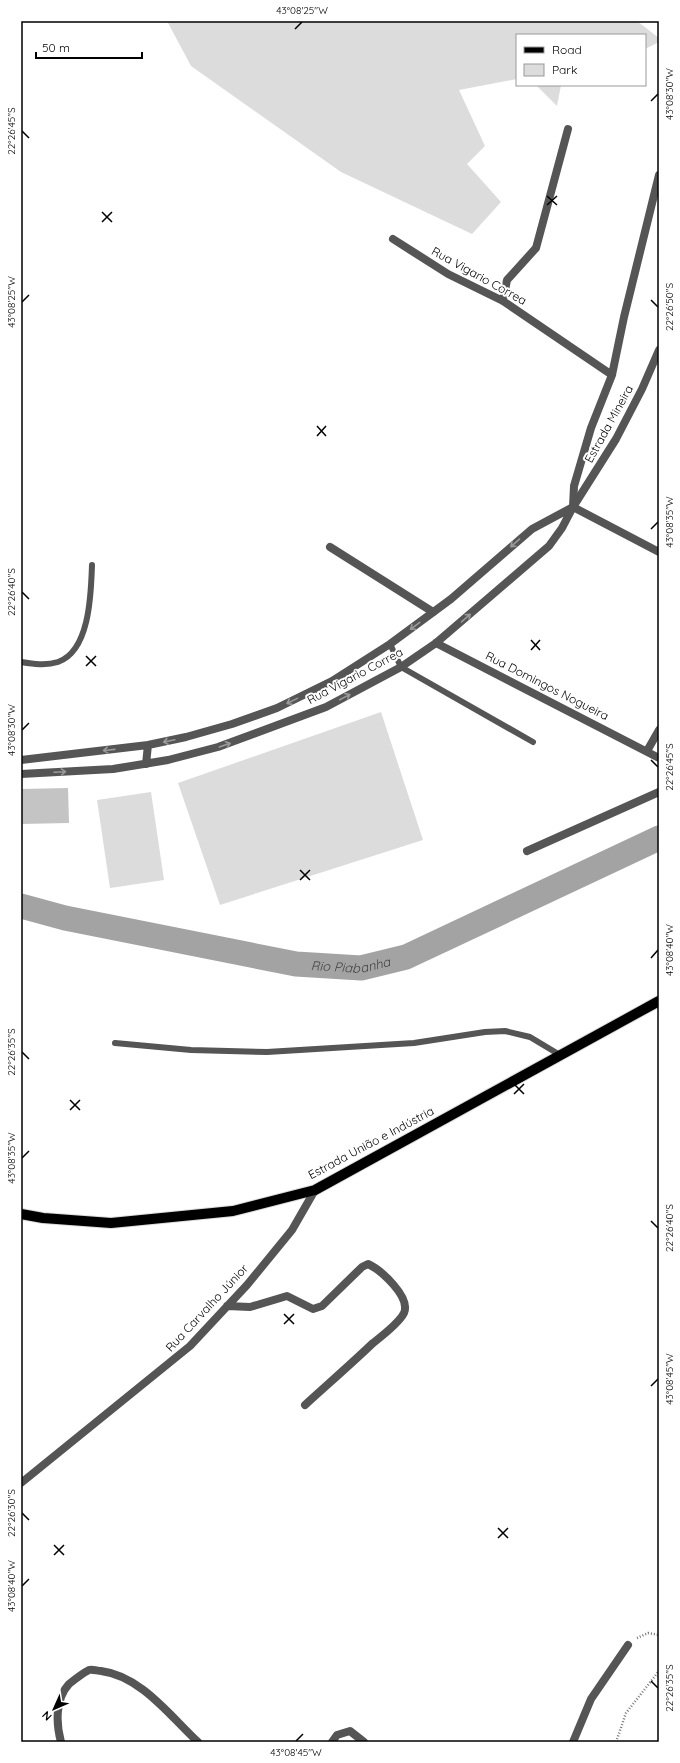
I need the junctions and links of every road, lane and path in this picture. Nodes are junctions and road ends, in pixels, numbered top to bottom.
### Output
1 (568, 129) dead end
2 (659, 175) edge
3 (392, 239) dead end
4 (503, 301) junction
5 (659, 350) edge
6 (612, 375) junction
7 (573, 507) junction
8 (330, 547) dead end
9 (659, 552) edge
10 (92, 565) dead end
11 (433, 612) junction
12 (436, 643) junction
13 (390, 644) junction
14 (21, 662) edge
15 (401, 667) junction
16 (659, 730) edge
17 (533, 742) dead end
18 (148, 745) junction
19 (648, 751) junction
20 (659, 758) edge
21 (21, 760) edge
22 (146, 764) junction
23 (21, 774) edge
24 (659, 792) edge
25 (527, 852) dead end
26 (659, 1001) edge
27 (116, 1042) dead end
28 (560, 1055) junction
29 (315, 1190) junction
30 (21, 1214) edge
31 (227, 1306) junction
32 (305, 1405) dead end
33 (21, 1483) edge
34 (659, 1635) edge
35 (628, 1645) joint
36 (659, 1671) edge
37 (61, 1742) edge
38 (198, 1742) edge
39 (332, 1742) edge
40 (364, 1742) edge
41 (573, 1742) edge
42 (616, 1742) edge

1 - 4 street
2 - 6 street, Rua Vigario Correa
3 - 4 street, Rua Vigario Correa
4 - 6 street, Rua Vigario Correa
5 - 7 street, Estrada Mineira
6 - 7 street, Rua Vigario Correa
7 - 9 street
7 -> 11 street, Rua Vigario Correa
12 -> 7 street, Rua Vigario Correa
8 - 11 street
10 - 14 lane
11 -> 13 street, Rua Vigario Correa
12 - 15 street, Rua Vigario Correa
12 - 19 street, Rua Domingos Nogueira
13 - 15 lane
13 -> 18 street, Rua Vigario Correa
15 - 17 lane
22 -> 15 street, Rua Vigario Correa
16 - 19 street
18 -> 21 street, Rua Vigario Correa
18 - 22 street
19 - 20 street, Rua Domingos Nogueira
23 -> 22 street, Rua Vigario Correa
24 - 25 street
26 - 28 main road, Estrada União e Indústria
27 - 28 lane
28 - 29 main road, Estrada União e Indústria
29 - 30 main road, Estrada União e Indústria
29 - 31 street, Rua Carvalho Júnior
31 - 32 street
31 - 33 street, Rua Carvalho Júnior
34 - 35 path
35 - 41 street
36 - 42 path
37 - 38 street
39 - 40 street

